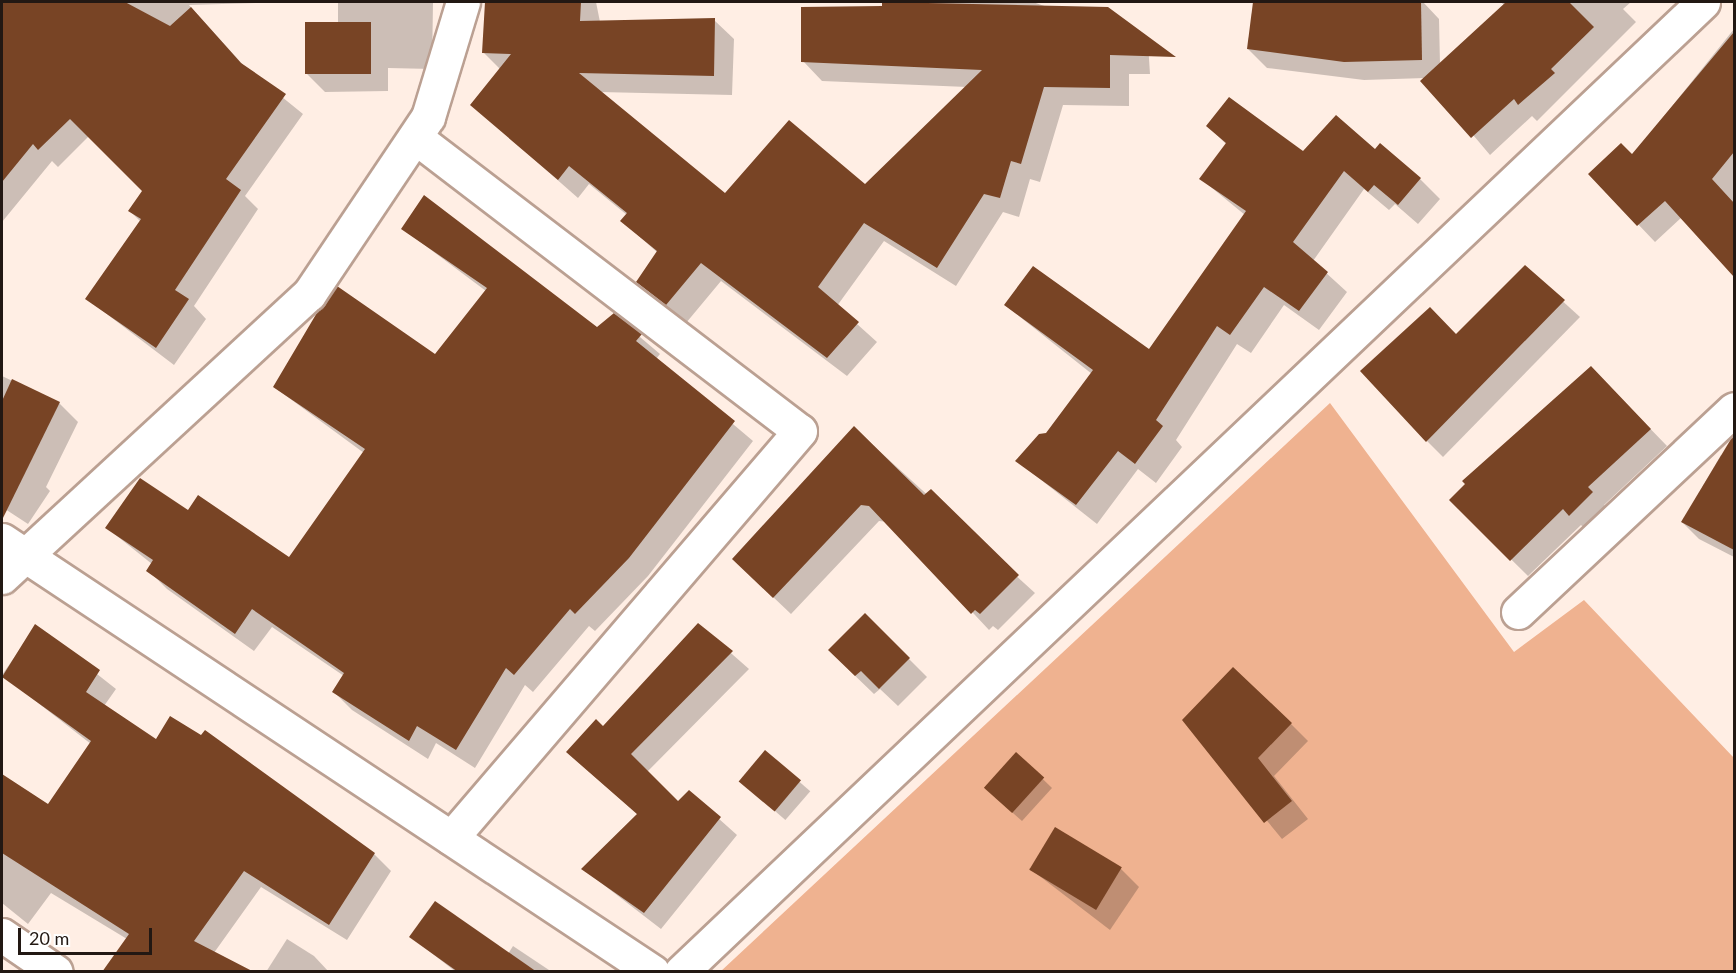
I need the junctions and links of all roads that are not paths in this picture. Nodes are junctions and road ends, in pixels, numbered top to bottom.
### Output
1 (463, 2) edge
2 (1703, 2) edge
3 (415, 137) junction
4 (1734, 409) edge
5 (9, 557) edge
6 (1518, 612) dead end
7 (451, 838) junction
8 (2, 935) edge
9 (56, 972) edge
10 (653, 972) edge
11 (681, 972) edge

1 - 3 street
2 - 11 street
3 - 5 street
3 - 7 street
4 - 6 street
5 - 7 street
7 - 10 street
8 - 9 street

